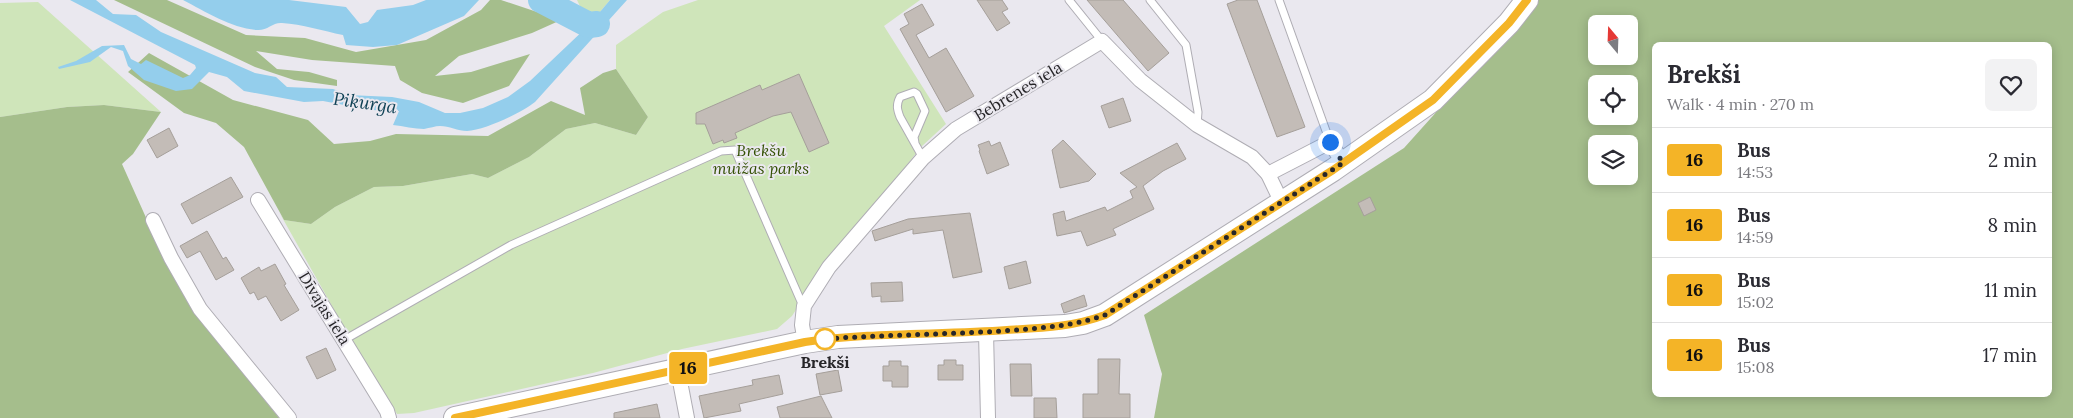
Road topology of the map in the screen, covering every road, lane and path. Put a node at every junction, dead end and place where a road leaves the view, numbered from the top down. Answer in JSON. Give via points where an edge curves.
{"nodes":[{"id":1,"x":1069,"y":0,"type":"edge"},
{"id":2,"x":1150,"y":0,"type":"edge"},
{"id":3,"x":1279,"y":0,"type":"edge"},
{"id":4,"x":1527,"y":0,"type":"edge"},
{"id":5,"x":1102,"y":40,"type":"junction"},
{"id":6,"x":1197,"y":125,"type":"junction"},
{"id":7,"x":1330,"y":142,"type":"junction"},
{"id":8,"x":915,"y":143,"type":"junction"},
{"id":9,"x":923,"y":158,"type":"junction"},
{"id":10,"x":1343,"y":163,"type":"junction"},
{"id":11,"x":1268,"y":174,"type":"junction"},
{"id":12,"x":258,"y":200,"type":"dead end"},
{"id":13,"x":1282,"y":203,"type":"junction"},
{"id":14,"x":154,"y":220,"type":"dead end"},
{"id":15,"x":804,"y":306,"type":"junction"},
{"id":16,"x":986,"y":332,"type":"junction"},
{"id":17,"x":344,"y":340,"type":"junction"},
{"id":18,"x":805,"y":342,"type":"junction"},
{"id":19,"x":678,"y":371,"type":"junction"},
{"id":20,"x":289,"y":418,"type":"edge"},
{"id":21,"x":389,"y":418,"type":"edge"},
{"id":22,"x":455,"y":418,"type":"edge"},
{"id":23,"x":687,"y":418,"type":"edge"},
{"id":24,"x":988,"y":418,"type":"edge"}],
"edges":[{"from":1,"to":5,"type":"lane"},
{"from":2,"to":6,"type":"lane","via":[[1186,45],[1198,112]]},
{"from":3,"to":7,"type":"lane"},
{"from":4,"to":10,"type":"main road","via":[[1509,23],[1433,100]]},
{"from":5,"to":6,"type":"street","via":[[1140,80]]},
{"from":5,"to":9,"type":"street","name":"Bebrenes iela","via":[[956,129]]},
{"from":6,"to":11,"type":"street","via":[[1252,157]]},
{"from":7,"to":10,"type":"street"},
{"from":7,"to":11,"type":"street"},
{"from":8,"to":8,"type":"lane","via":[[896,103],[908,92],[917,94],[925,111]]},
{"from":8,"to":9,"type":"lane"},
{"from":9,"to":15,"type":"street","name":"Bebrenes iela","via":[[828,267]]},
{"from":10,"to":13,"type":"main road"},
{"from":11,"to":13,"type":"street"},
{"from":12,"to":17,"type":"street","name":"Dīvajas iela"},
{"from":13,"to":16,"type":"main road","via":[[1105,315],[1065,326]]},
{"from":14,"to":20,"type":"street","via":[[200,309]]},
{"from":15,"to":17,"type":"lane","via":[[735,150],[721,151],[511,245]]},
{"from":15,"to":18,"type":"street","name":"Bebrenes iela","via":[[802,325]]},
{"from":16,"to":18,"type":"main road"},
{"from":16,"to":24,"type":"street"},
{"from":17,"to":21,"type":"street","name":"Dīvajas iela"},
{"from":18,"to":19,"type":"main road"},
{"from":19,"to":22,"type":"main road"},
{"from":19,"to":23,"type":"street"}]}
